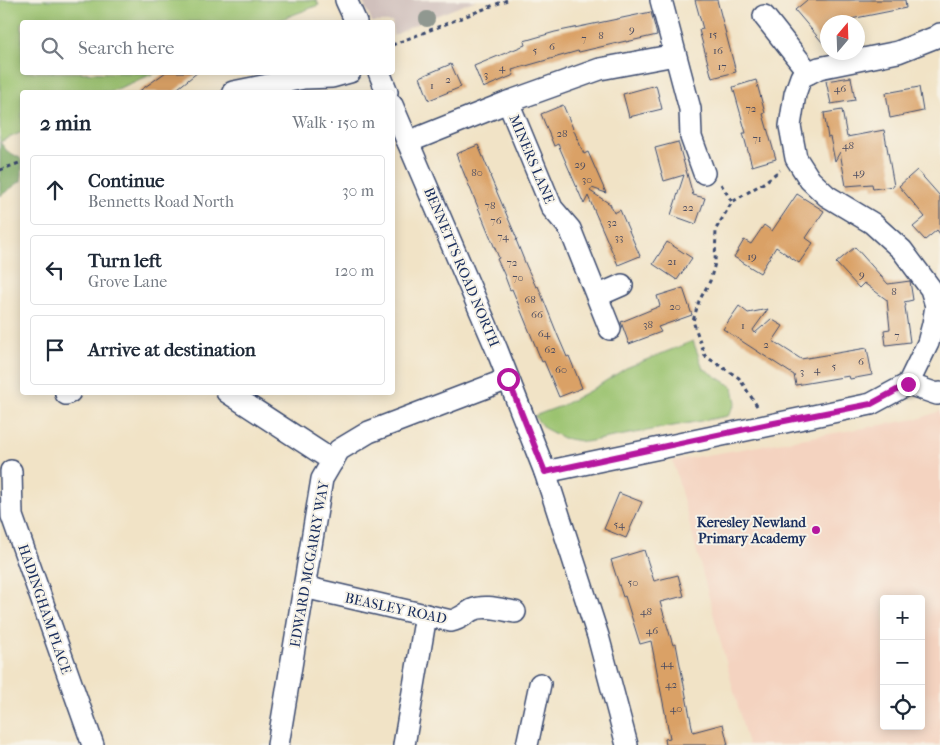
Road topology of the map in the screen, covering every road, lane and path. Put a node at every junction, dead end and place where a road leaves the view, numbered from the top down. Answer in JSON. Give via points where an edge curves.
{"nodes":[{"id":1,"x":346,"y":0,"type":"edge"},
{"id":2,"x":507,"y":0,"type":"edge"},
{"id":3,"x":661,"y":0,"type":"edge"},
{"id":4,"x":764,"y":16,"type":"dead end"},
{"id":5,"x":355,"y":20,"type":"edge"},
{"id":6,"x":940,"y":34,"type":"edge"},
{"id":7,"x":395,"y":44,"type":"edge"},
{"id":8,"x":675,"y":55,"type":"junction"},
{"id":9,"x":809,"y":73,"type":"junction"},
{"id":10,"x":380,"y":75,"type":"edge"},
{"id":11,"x":339,"y":81,"type":"edge"},
{"id":12,"x":304,"y":85,"type":"edge"},
{"id":13,"x":253,"y":90,"type":"edge"},
{"id":14,"x":386,"y":90,"type":"edge"},
{"id":15,"x":508,"y":102,"type":"junction"},
{"id":16,"x":395,"y":112,"type":"edge"},
{"id":17,"x":408,"y":142,"type":"junction"},
{"id":18,"x":796,"y":158,"type":"junction"},
{"id":19,"x":20,"y":163,"type":"edge"},
{"id":20,"x":0,"y":170,"type":"edge"},
{"id":21,"x":704,"y":173,"type":"dead end"},
{"id":22,"x":622,"y":285,"type":"dead end"},
{"id":23,"x":597,"y":296,"type":"junction"},
{"id":24,"x":938,"y":306,"type":"edge"},
{"id":25,"x":610,"y":329,"type":"dead end"},
{"id":26,"x":508,"y":379,"type":"junction"},
{"id":27,"x":908,"y":384,"type":"junction"},
{"id":28,"x":940,"y":393,"type":"edge"},
{"id":29,"x":232,"y":395,"type":"edge"},
{"id":30,"x":769,"y":424,"type":"junction"},
{"id":31,"x":333,"y":461,"type":"junction"},
{"id":32,"x":11,"y":471,"type":"dead end"},
{"id":33,"x":545,"y":472,"type":"junction"},
{"id":34,"x":304,"y":587,"type":"junction"},
{"id":35,"x":515,"y":612,"type":"dead end"},
{"id":36,"x":426,"y":615,"type":"junction"},
{"id":37,"x":540,"y":684,"type":"dead end"},
{"id":38,"x":93,"y":745,"type":"edge"},
{"id":39,"x":278,"y":745,"type":"edge"},
{"id":40,"x":404,"y":745,"type":"edge"},
{"id":41,"x":527,"y":745,"type":"edge"},
{"id":42,"x":627,"y":745,"type":"edge"}],
"edges":[{"from":1,"to":5,"type":"street"},
{"from":2,"to":7,"type":"path"},
{"from":3,"to":8,"type":"street"},
{"from":4,"to":9,"type":"street"},
{"from":6,"to":9,"type":"street","via":[[898,52],[819,68]]},
{"from":8,"to":15,"type":"street","name":"MINERS LANE","via":[[600,69]]},
{"from":8,"to":21,"type":"street","via":[[690,109],[691,138]]},
{"from":9,"to":18,"type":"street","via":[[802,77],[794,94],[790,126]]},
{"from":10,"to":14,"type":"street"},
{"from":11,"to":12,"type":"street"},
{"from":12,"to":13,"type":"street"},
{"from":15,"to":17,"type":"street","name":"MINERS LANE"},
{"from":15,"to":23,"type":"street","name":"MINERS LANE","via":[[552,208],[570,229]]},
{"from":16,"to":17,"type":"street","name":"BENNETTS ROAD NORTH"},
{"from":17,"to":26,"type":"street","name":"BENNETTS ROAD NORTH"},
{"from":18,"to":24,"type":"street","via":[[810,180],[827,196],[872,223],[902,250],[931,289]]},
{"from":18,"to":30,"type":"path","via":[[732,202],[716,228],[715,263],[693,321],[705,356],[739,378]]},
{"from":19,"to":20,"type":"path"},
{"from":22,"to":23,"type":"street"},
{"from":23,"to":25,"type":"street","name":"MINERS LANE"},
{"from":24,"to":27,"type":"street","via":[[928,343]]},
{"from":26,"to":31,"type":"street","name":"EDWARD MCGARRY WAY","via":[[369,432],[339,450]]},
{"from":26,"to":33,"type":"street","name":"BENNETTS ROAD NORTH"},
{"from":27,"to":28,"type":"street"},
{"from":27,"to":30,"type":"street","via":[[871,404]]},
{"from":29,"to":31,"type":"street"},
{"from":30,"to":33,"type":"street"},
{"from":31,"to":34,"type":"street","name":"EDWARD MCGARRY WAY","via":[[322,479]]},
{"from":32,"to":38,"type":"street","name":"HADINGHAM PLACE","via":[[12,516]]},
{"from":33,"to":42,"type":"street","name":"BENNETTS ROAD NORTH","via":[[598,636]]},
{"from":34,"to":36,"type":"street","name":"BEASLEY ROAD"},
{"from":34,"to":39,"type":"street","name":"EDWARD MCGARRY WAY"},
{"from":35,"to":36,"type":"street","name":"BEASLEY ROAD","via":[[480,608],[451,621]]},
{"from":36,"to":40,"type":"street"},
{"from":37,"to":41,"type":"street"}]}
